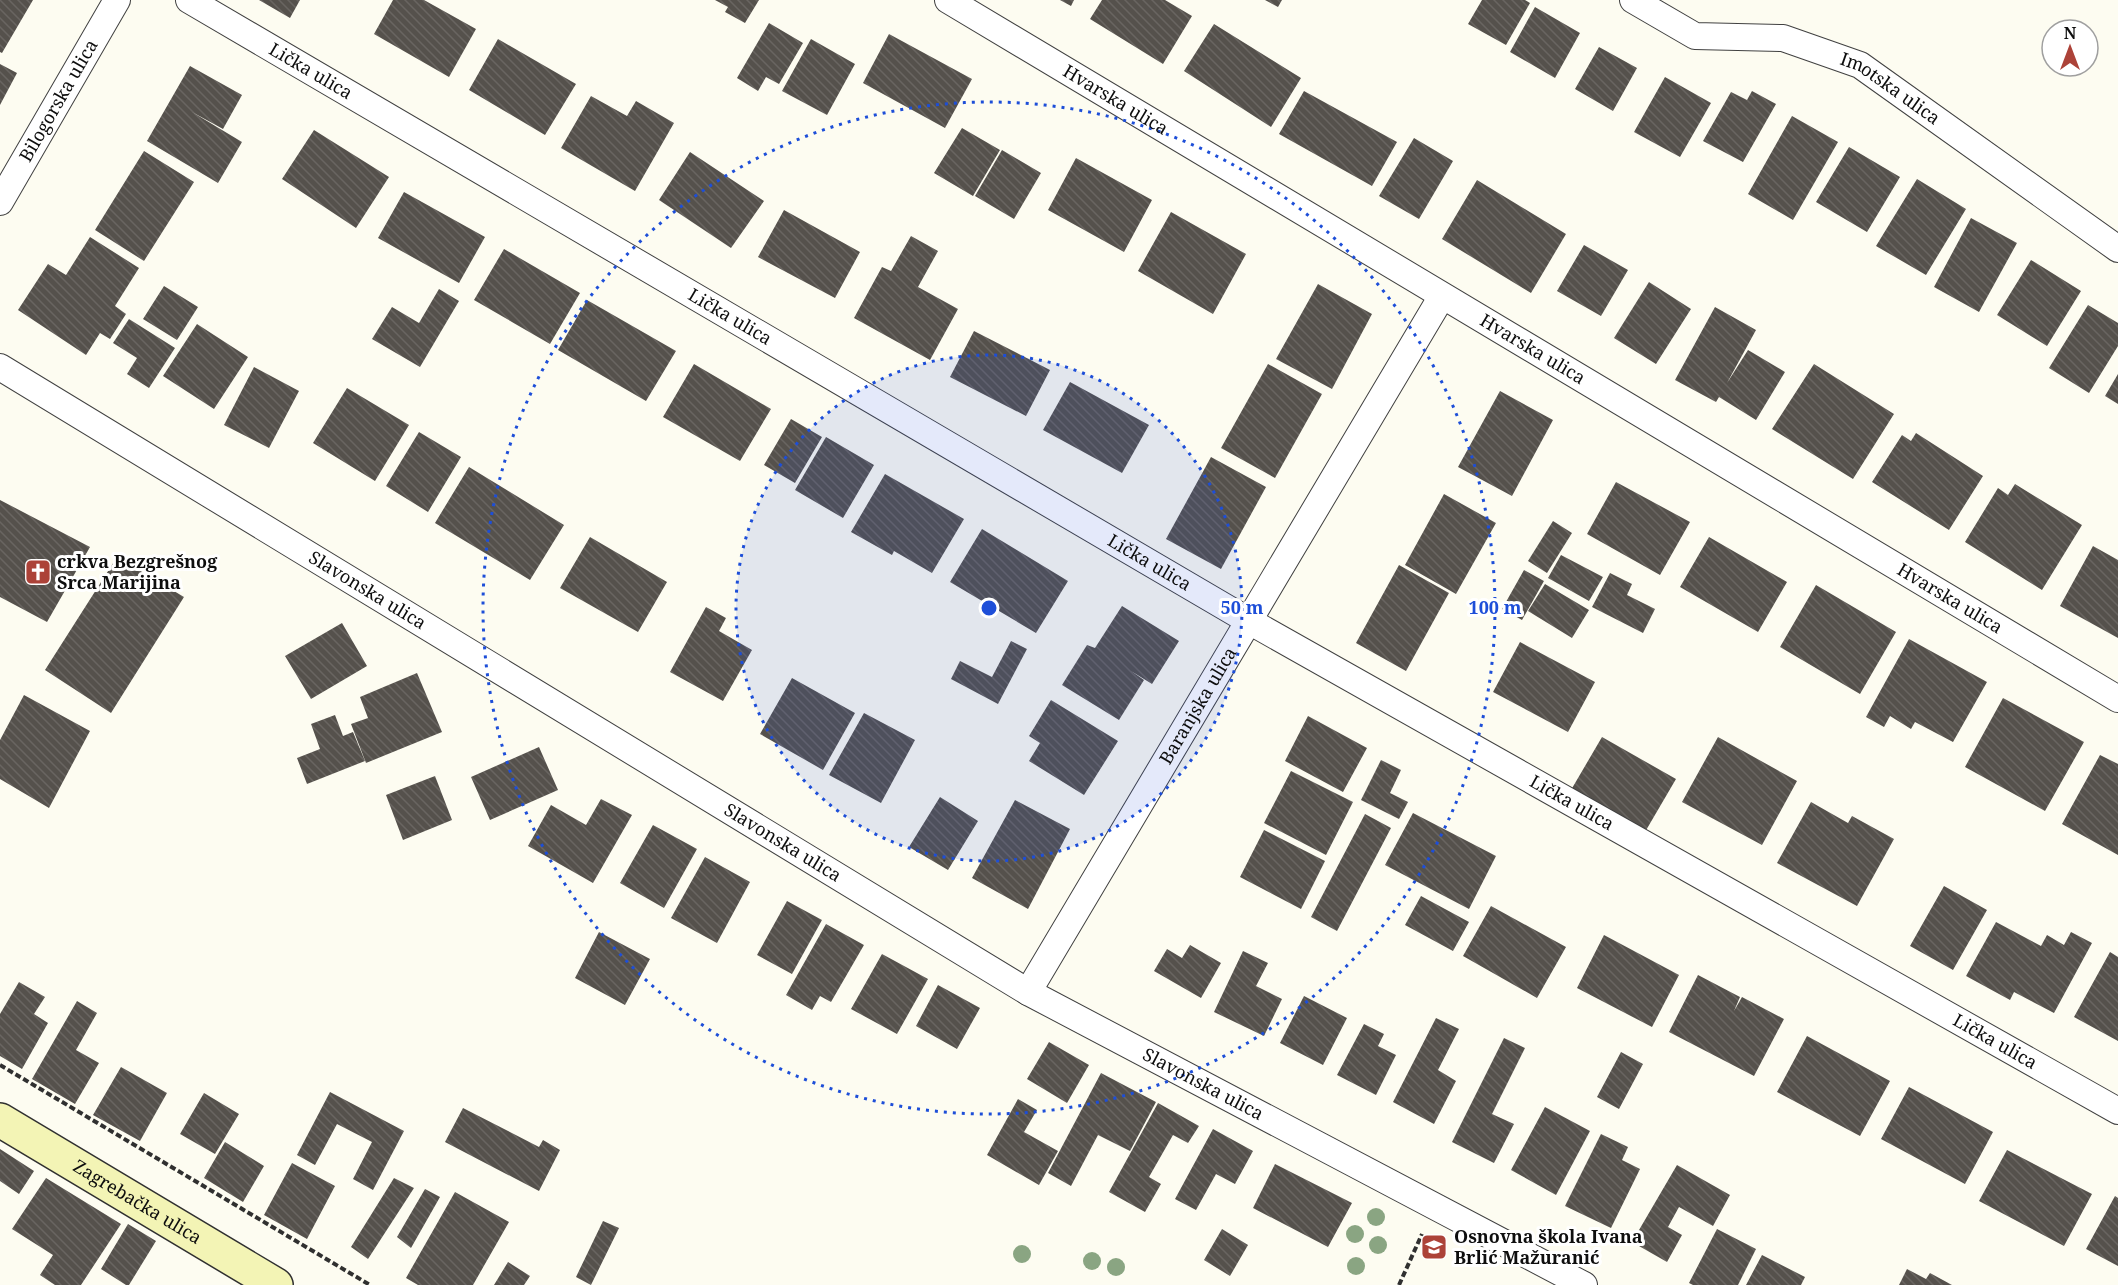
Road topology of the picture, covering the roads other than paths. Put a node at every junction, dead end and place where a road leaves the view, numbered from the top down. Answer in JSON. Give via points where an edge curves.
{"nodes":[{"id":1,"x":117,"y":0,"type":"edge"},
{"id":2,"x":189,"y":0,"type":"edge"},
{"id":3,"x":948,"y":0,"type":"edge"},
{"id":4,"x":1633,"y":0,"type":"edge"},
{"id":5,"x":0,"y":202,"type":"edge"},
{"id":6,"x":2118,"y":249,"type":"edge"},
{"id":7,"x":1442,"y":296,"type":"junction"},
{"id":8,"x":0,"y":367,"type":"edge"},
{"id":9,"x":1249,"y":621,"type":"junction"},
{"id":10,"x":2118,"y":699,"type":"edge"},
{"id":11,"x":1028,"y":992,"type":"junction"},
{"id":12,"x":2118,"y":1111,"type":"edge"},
{"id":13,"x":0,"y":1120,"type":"edge"},
{"id":14,"x":276,"y":1285,"type":"edge"},
{"id":15,"x":1584,"y":1285,"type":"edge"}],
"edges":[{"from":1,"to":5,"type":"street","name":"Bilogorska ulica"},
{"from":2,"to":9,"type":"street","name":"Lička ulica"},
{"from":3,"to":7,"type":"street","name":"Hvarska ulica"},
{"from":4,"to":6,"type":"street","name":"Imotska ulica","via":[[1695,36],[1783,38],[1860,65]]},
{"from":7,"to":9,"type":"street","name":"Baranjska ulica"},
{"from":7,"to":10,"type":"street","name":"Hvarska ulica"},
{"from":8,"to":11,"type":"street","name":"Slavonska ulica"},
{"from":9,"to":11,"type":"street","name":"Baranjska ulica"},
{"from":9,"to":12,"type":"street","name":"Lička ulica"},
{"from":11,"to":15,"type":"street","name":"Slavonska ulica"},
{"from":13,"to":14,"type":"main road","name":"Zagrebačka ulica"}]}
